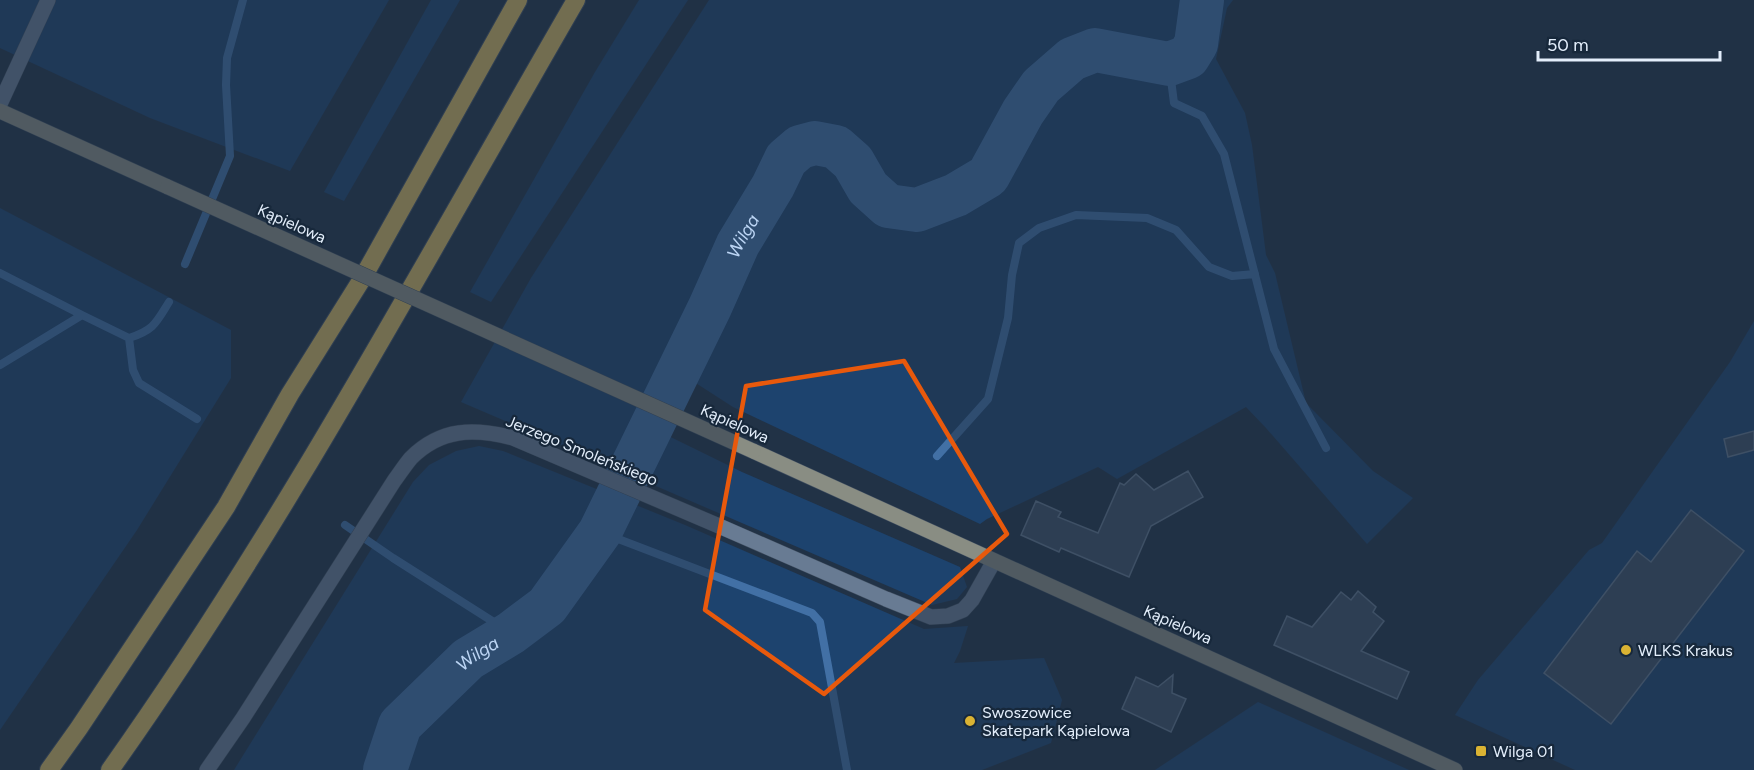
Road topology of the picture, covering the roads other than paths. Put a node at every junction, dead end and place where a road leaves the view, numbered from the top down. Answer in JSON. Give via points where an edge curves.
{"nodes":[{"id":1,"x":48,"y":0,"type":"edge"},
{"id":2,"x":518,"y":0,"type":"edge"},
{"id":3,"x":576,"y":0,"type":"edge"},
{"id":4,"x":0,"y":104,"type":"edge"},
{"id":5,"x":0,"y":111,"type":"edge"},
{"id":6,"x":994,"y":561,"type":"junction"},
{"id":7,"x":49,"y":770,"type":"edge"},
{"id":8,"x":110,"y":770,"type":"edge"},
{"id":9,"x":207,"y":770,"type":"edge"},
{"id":10,"x":1455,"y":770,"type":"edge"}],
"edges":[{"from":1,"to":4,"type":"street"},
{"from":2,"to":7,"type":"highway","via":[[362,279],[226,507]]},
{"from":3,"to":8,"type":"highway","via":[[252,556]]},
{"from":5,"to":6,"type":"street","name":"Kąpielowa","bridge":true},
{"from":6,"to":9,"type":"street","name":"Jerzego Smoleńskiego","via":[[963,610],[931,617],[513,438],[489,432],[448,435],[431,442],[411,458]]},
{"from":6,"to":10,"type":"street","name":"Kąpielowa"}]}
